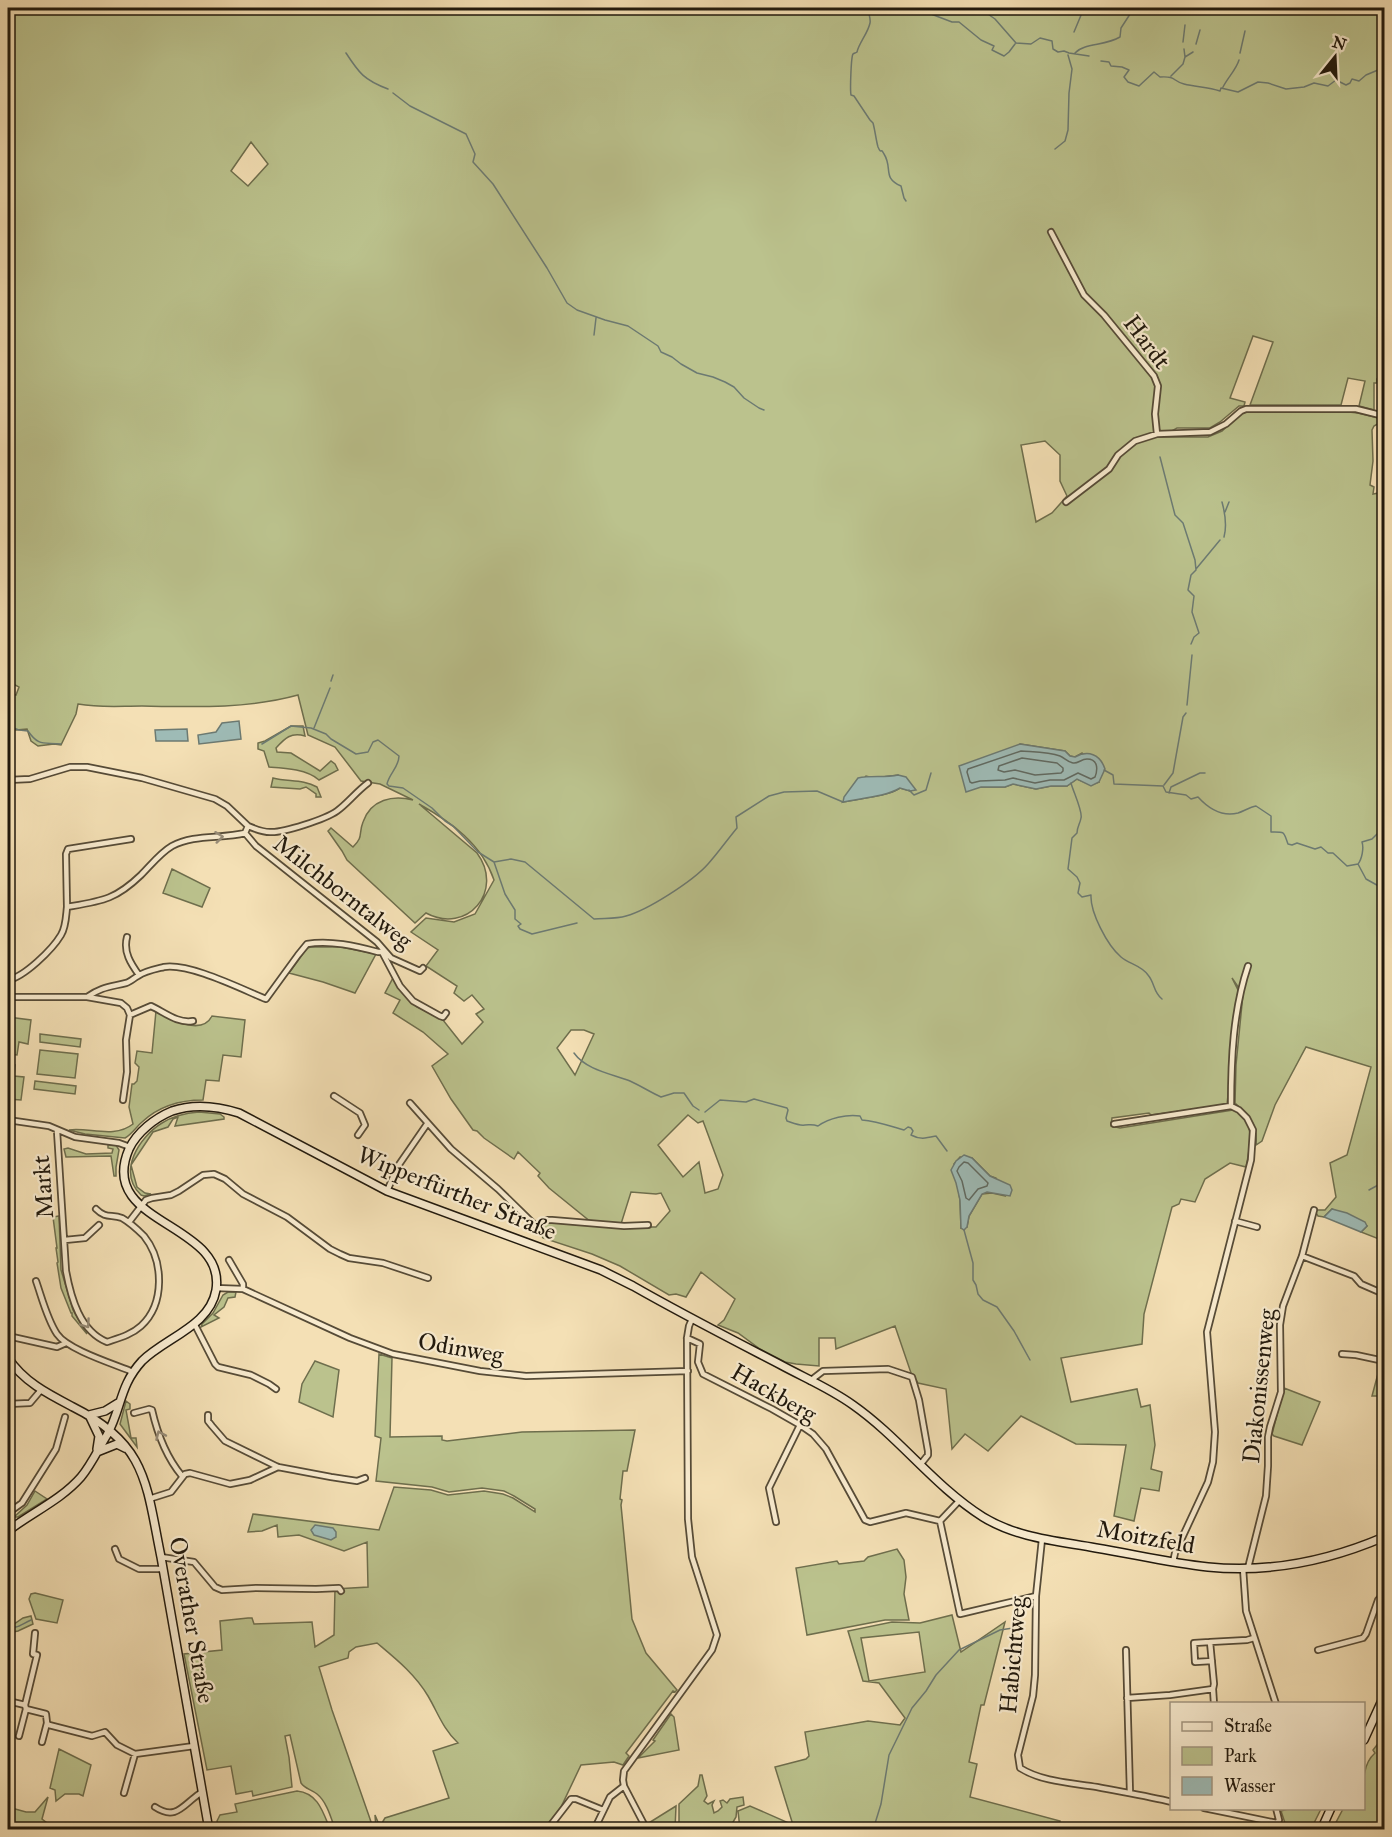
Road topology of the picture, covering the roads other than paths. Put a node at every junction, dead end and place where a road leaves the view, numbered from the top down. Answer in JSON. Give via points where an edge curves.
{"nodes":[{"id":1,"x":1051,"y":232,"type":"dead end"},
{"id":2,"x":1384,"y":416,"type":"edge"},
{"id":3,"x":1157,"y":434,"type":"junction"},
{"id":4,"x":1066,"y":502,"type":"dead end"},
{"id":5,"x":8,"y":780,"type":"edge"},
{"id":6,"x":368,"y":783,"type":"dead end"},
{"id":7,"x":248,"y":826,"type":"junction"},
{"id":8,"x":244,"y":833,"type":"junction"},
{"id":9,"x":131,"y":838,"type":"dead end"},
{"id":10,"x":67,"y":907,"type":"junction"},
{"id":11,"x":128,"y":937,"type":"dead end"},
{"id":12,"x":382,"y":952,"type":"junction"},
{"id":13,"x":1248,"y":966,"type":"dead end"},
{"id":14,"x":423,"y":968,"type":"dead end"},
{"id":15,"x":139,"y":975,"type":"junction"},
{"id":16,"x":8,"y":980,"type":"edge"},
{"id":17,"x":8,"y":997,"type":"edge"},
{"id":18,"x":87,"y":997,"type":"junction"},
{"id":19,"x":446,"y":1013,"type":"dead end"},
{"id":20,"x":129,"y":1015,"type":"junction"},
{"id":21,"x":193,"y":1021,"type":"dead end"},
{"id":22,"x":334,"y":1096,"type":"dead end"},
{"id":23,"x":123,"y":1100,"type":"dead end"},
{"id":24,"x":410,"y":1103,"type":"dead end"},
{"id":25,"x":1231,"y":1106,"type":"junction"},
{"id":26,"x":8,"y":1120,"type":"edge"},
{"id":27,"x":427,"y":1124,"type":"junction"},
{"id":28,"x":1114,"y":1124,"type":"dead end"},
{"id":29,"x":57,"y":1131,"type":"junction"},
{"id":30,"x":358,"y":1135,"type":"dead end"},
{"id":31,"x":130,"y":1147,"type":"junction"},
{"id":32,"x":387,"y":1191,"type":"junction"},
{"id":33,"x":141,"y":1206,"type":"junction"},
{"id":34,"x":96,"y":1209,"type":"dead end"},
{"id":35,"x":1314,"y":1210,"type":"dead end"},
{"id":36,"x":1235,"y":1221,"type":"junction"},
{"id":37,"x":129,"y":1222,"type":"junction"},
{"id":38,"x":99,"y":1225,"type":"dead end"},
{"id":39,"x":648,"y":1225,"type":"dead end"},
{"id":40,"x":1257,"y":1227,"type":"dead end"},
{"id":41,"x":65,"y":1240,"type":"junction"},
{"id":42,"x":1302,"y":1256,"type":"junction"},
{"id":43,"x":229,"y":1260,"type":"dead end"},
{"id":44,"x":428,"y":1278,"type":"dead end"},
{"id":45,"x":36,"y":1281,"type":"dead end"},
{"id":46,"x":216,"y":1288,"type":"junction"},
{"id":47,"x":243,"y":1289,"type":"junction"},
{"id":48,"x":1384,"y":1294,"type":"edge"},
{"id":49,"x":692,"y":1320,"type":"junction"},
{"id":50,"x":194,"y":1323,"type":"junction"},
{"id":51,"x":8,"y":1336,"type":"edge"},
{"id":52,"x":687,"y":1338,"type":"junction"},
{"id":53,"x":66,"y":1343,"type":"junction"},
{"id":54,"x":1342,"y":1354,"type":"dead end"},
{"id":55,"x":8,"y":1358,"type":"edge"},
{"id":56,"x":1384,"y":1361,"type":"edge"},
{"id":57,"x":688,"y":1371,"type":"junction"},
{"id":58,"x":133,"y":1372,"type":"junction"},
{"id":59,"x":810,"y":1381,"type":"junction"},
{"id":60,"x":276,"y":1389,"type":"dead end"},
{"id":61,"x":41,"y":1390,"type":"junction"},
{"id":62,"x":118,"y":1403,"type":"junction"},
{"id":63,"x":8,"y":1404,"type":"edge"},
{"id":64,"x":134,"y":1413,"type":"dead end"},
{"id":65,"x":208,"y":1414,"type":"dead end"},
{"id":66,"x":89,"y":1415,"type":"junction"},
{"id":67,"x":65,"y":1418,"type":"dead end"},
{"id":68,"x":800,"y":1425,"type":"junction"},
{"id":69,"x":110,"y":1430,"type":"junction"},
{"id":70,"x":129,"y":1450,"type":"junction"},
{"id":71,"x":97,"y":1452,"type":"junction"},
{"id":72,"x":920,"y":1465,"type":"junction"},
{"id":73,"x":278,"y":1467,"type":"junction"},
{"id":74,"x":183,"y":1476,"type":"junction"},
{"id":75,"x":365,"y":1478,"type":"dead end"},
{"id":76,"x":149,"y":1499,"type":"junction"},
{"id":77,"x":960,"y":1501,"type":"junction"},
{"id":78,"x":8,"y":1513,"type":"edge"},
{"id":79,"x":8,"y":1520,"type":"edge"},
{"id":80,"x":940,"y":1521,"type":"junction"},
{"id":81,"x":776,"y":1522,"type":"dead end"},
{"id":82,"x":10,"y":1529,"type":"edge"},
{"id":83,"x":1042,"y":1539,"type":"junction"},
{"id":84,"x":1384,"y":1540,"type":"edge"},
{"id":85,"x":115,"y":1549,"type":"dead end"},
{"id":86,"x":161,"y":1557,"type":"junction"},
{"id":87,"x":1173,"y":1562,"type":"junction"},
{"id":88,"x":1246,"y":1568,"type":"junction"},
{"id":89,"x":164,"y":1569,"type":"junction"},
{"id":90,"x":341,"y":1591,"type":"dead end"},
{"id":91,"x":1384,"y":1593,"type":"edge"},
{"id":92,"x":1036,"y":1596,"type":"junction"},
{"id":93,"x":35,"y":1633,"type":"dead end"},
{"id":94,"x":1254,"y":1638,"type":"junction"},
{"id":95,"x":1210,"y":1642,"type":"junction"},
{"id":96,"x":1125,"y":1650,"type":"dead end"},
{"id":97,"x":1318,"y":1650,"type":"dead end"},
{"id":98,"x":1212,"y":1661,"type":"junction"},
{"id":99,"x":10,"y":1673,"type":"dead end"},
{"id":100,"x":8,"y":1684,"type":"edge"},
{"id":101,"x":1214,"y":1687,"type":"junction"},
{"id":102,"x":1384,"y":1696,"type":"edge"},
{"id":103,"x":1127,"y":1698,"type":"junction"},
{"id":104,"x":8,"y":1701,"type":"edge"},
{"id":105,"x":1214,"y":1702,"type":"edge"},
{"id":106,"x":1275,"y":1702,"type":"edge"},
{"id":107,"x":26,"y":1707,"type":"junction"},
{"id":108,"x":47,"y":1724,"type":"junction"},
{"id":109,"x":19,"y":1737,"type":"dead end"},
{"id":110,"x":1365,"y":1738,"type":"edge"},
{"id":111,"x":42,"y":1742,"type":"dead end"},
{"id":112,"x":194,"y":1746,"type":"junction"},
{"id":113,"x":135,"y":1754,"type":"junction"},
{"id":114,"x":624,"y":1786,"type":"junction"},
{"id":115,"x":124,"y":1793,"type":"dead end"},
{"id":116,"x":202,"y":1793,"type":"junction"},
{"id":117,"x":1130,"y":1793,"type":"junction"},
{"id":118,"x":1170,"y":1802,"type":"edge"},
{"id":119,"x":155,"y":1806,"type":"dead end"},
{"id":120,"x":603,"y":1810,"type":"junction"},
{"id":121,"x":1210,"y":1810,"type":"edge"},
{"id":122,"x":1276,"y":1810,"type":"edge"},
{"id":123,"x":1331,"y":1810,"type":"edge"},
{"id":124,"x":209,"y":1830,"type":"edge"},
{"id":125,"x":547,"y":1830,"type":"edge"},
{"id":126,"x":594,"y":1830,"type":"edge"},
{"id":127,"x":647,"y":1830,"type":"edge"},
{"id":128,"x":1321,"y":1830,"type":"edge"}],
"edges":[{"from":1,"to":3,"type":"street","name":"Hardt","via":[[1084,295],[1154,376],[1158,386]]},
{"from":2,"to":3,"type":"street","via":[[1356,409],[1253,408],[1241,411],[1210,432]]},
{"from":3,"to":4,"type":"street","via":[[1135,441],[1109,469]]},
{"from":5,"to":7,"type":"street","name":"Milchborntalweg","via":[[87,767],[215,799]]},
{"from":6,"to":7,"type":"street","via":[[320,820],[278,832]]},
{"from":7,"to":8,"type":"street"},
{"from":10,"to":8,"type":"street","one_way":true,"via":[[114,897],[171,847]]},
{"from":8,"to":12,"type":"street","name":"Milchborntalweg","via":[[377,942]]},
{"from":9,"to":10,"type":"street","via":[[68,849]]},
{"from":10,"to":16,"type":"street","via":[[62,934],[16,979]]},
{"from":11,"to":15,"type":"street","via":[[128,958]]},
{"from":12,"to":14,"type":"street","name":"Milchborntalweg","via":[[415,970]]},
{"from":12,"to":15,"type":"street","via":[[356,946],[307,944],[266,999],[177,966]]},
{"from":12,"to":19,"type":"street","via":[[400,986],[414,1001],[440,1016]]},
{"from":13,"to":25,"type":"street","via":[[1240,990]]},
{"from":15,"to":18,"type":"street"},
{"from":17,"to":18,"type":"street"},
{"from":18,"to":20,"type":"street","via":[[121,1003]]},
{"from":20,"to":21,"type":"street","via":[[151,1006],[177,1020]]},
{"from":20,"to":23,"type":"street"},
{"from":22,"to":30,"type":"street","name":"Wipperfürther Straße","via":[[360,1113],[365,1125]]},
{"from":24,"to":27,"type":"street"},
{"from":25,"to":28,"type":"street"},
{"from":25,"to":36,"type":"street","via":[[1247,1118],[1253,1130],[1251,1160]]},
{"from":26,"to":29,"type":"street","via":[[50,1126]]},
{"from":27,"to":32,"type":"street","via":[[398,1166]]},
{"from":27,"to":39,"type":"street","via":[[536,1226],[547,1220]]},
{"from":29,"to":31,"type":"street"},
{"from":29,"to":41,"type":"street","name":"Markt"},
{"from":31,"to":32,"type":"main road","name":"Wipperfürther Straße","via":[[161,1115],[191,1106],[217,1107],[239,1113]]},
{"from":31,"to":33,"type":"main road","name":"Wipperfürther Straße","via":[[124,1178],[128,1191]]},
{"from":32,"to":49,"type":"main road","name":"Wipperfürther Straße","via":[[601,1270]]},
{"from":33,"to":37,"type":"street"},
{"from":33,"to":44,"type":"street","via":[[152,1198],[179,1191],[203,1175],[214,1174],[287,1217],[339,1254]]},
{"from":33,"to":46,"type":"main road","name":"Wipperfürther Straße","via":[[206,1255],[214,1269]]},
{"from":34,"to":37,"type":"street","via":[[102,1215]]},
{"from":35,"to":42,"type":"street","name":"Diakonissenweg"},
{"from":36,"to":40,"type":"street"},
{"from":36,"to":87,"type":"street","via":[[1207,1332],[1215,1432],[1213,1462]]},
{"from":41,"to":37,"type":"street","name":"Markt","one_way":true,"via":[[72,1298],[88,1329],[107,1342],[141,1326],[153,1311],[159,1283],[150,1246]]},
{"from":38,"to":41,"type":"street","via":[[85,1238]]},
{"from":42,"to":48,"type":"street","via":[[1354,1276],[1361,1284]]},
{"from":42,"to":88,"type":"street","name":"Diakonissenweg","via":[[1283,1306],[1281,1392],[1268,1437],[1266,1496]]},
{"from":43,"to":47,"type":"street"},
{"from":45,"to":53,"type":"street","via":[[58,1335]]},
{"from":46,"to":47,"type":"street","name":"Odinweg"},
{"from":46,"to":50,"type":"main road","via":[[210,1305]]},
{"from":47,"to":57,"type":"street","name":"Odinweg","via":[[373,1348],[480,1371],[526,1376]]},
{"from":49,"to":52,"type":"street"},
{"from":49,"to":59,"type":"main road","name":"Wipperfürther Straße"},
{"from":50,"to":58,"type":"main road","via":[[153,1352]]},
{"from":50,"to":60,"type":"street","via":[[218,1367],[259,1379]]},
{"from":51,"to":53,"type":"street","via":[[57,1347]]},
{"from":52,"to":57,"type":"street"},
{"from":52,"to":68,"type":"street","name":"Hackberg","via":[[700,1344],[698,1362],[703,1374]]},
{"from":53,"to":58,"type":"street"},
{"from":54,"to":56,"type":"street"},
{"from":55,"to":61,"type":"main road","name":"Overather Straße"},
{"from":57,"to":114,"type":"street","via":[[688,1519],[692,1557],[717,1635],[712,1650],[626,1767]]},
{"from":58,"to":62,"type":"main road"},
{"from":59,"to":72,"type":"main road","name":"Moitzfeld","via":[[852,1404]]},
{"from":59,"to":72,"type":"street","via":[[823,1371],[888,1369],[912,1377],[928,1451]]},
{"from":61,"to":63,"type":"street","via":[[30,1402]]},
{"from":61,"to":66,"type":"main road","name":"Overather Straße"},
{"from":62,"to":66,"type":"main road"},
{"from":62,"to":69,"type":"main road"},
{"from":74,"to":64,"type":"street","one_way":true,"via":[[171,1459],[152,1410]]},
{"from":65,"to":73,"type":"street","via":[[208,1421],[225,1441]]},
{"from":66,"to":69,"type":"main road","name":"Overather Straße"},
{"from":66,"to":71,"type":"main road","via":[[99,1436]]},
{"from":67,"to":78,"type":"street","via":[[56,1449],[22,1503]]},
{"from":68,"to":80,"type":"street","name":"Hackberg","via":[[826,1449],[865,1520],[906,1513]]},
{"from":68,"to":81,"type":"street","via":[[770,1488]]},
{"from":69,"to":70,"type":"main road","name":"Overather Straße"},
{"from":69,"to":71,"type":"main road"},
{"from":70,"to":71,"type":"main road","via":[[117,1444]]},
{"from":70,"to":76,"type":"main road","name":"Overather Straße","via":[[141,1470]]},
{"from":71,"to":82,"type":"main road","via":[[68,1489]]},
{"from":72,"to":77,"type":"main road","name":"Moitzfeld"},
{"from":73,"to":74,"type":"street","via":[[238,1483],[190,1473]]},
{"from":73,"to":75,"type":"street","via":[[331,1478]]},
{"from":74,"to":76,"type":"street","via":[[171,1492]]},
{"from":76,"to":86,"type":"main road","name":"Overather Straße"},
{"from":77,"to":80,"type":"street"},
{"from":77,"to":83,"type":"main road","name":"Moitzfeld","via":[[996,1524]]},
{"from":79,"to":82,"type":"street"},
{"from":80,"to":92,"type":"street","via":[[960,1614]]},
{"from":83,"to":87,"type":"main road","name":"Moitzfeld"},
{"from":83,"to":92,"type":"street","name":"Habichtweg"},
{"from":84,"to":88,"type":"main road","name":"Moitzfeld","via":[[1291,1565]]},
{"from":85,"to":89,"type":"street","via":[[119,1559],[139,1569]]},
{"from":86,"to":89,"type":"main road","name":"Overather Straße"},
{"from":86,"to":90,"type":"street","via":[[194,1562],[214,1587],[222,1590]]},
{"from":87,"to":88,"type":"main road","name":"Moitzfeld"},
{"from":88,"to":94,"type":"street","name":"Diakonissenweg","via":[[1246,1611]]},
{"from":89,"to":112,"type":"main road","name":"Overather Straße"},
{"from":91,"to":97,"type":"street","via":[[1363,1638]]},
{"from":92,"to":117,"type":"street","name":"Habichtweg","via":[[1034,1685],[1018,1755],[1020,1768],[1060,1781]]},
{"from":93,"to":107,"type":"street","via":[[33,1654],[37,1655]]},
{"from":94,"to":95,"type":"street"},
{"from":94,"to":106,"type":"street","name":"Diakonissenweg"},
{"from":95,"to":98,"type":"street"},
{"from":95,"to":98,"type":"street","via":[[1194,1643],[1195,1662]]},
{"from":96,"to":103,"type":"street"},
{"from":98,"to":101,"type":"street"},
{"from":99,"to":100,"type":"street"},
{"from":101,"to":103,"type":"street"},
{"from":101,"to":105,"type":"street"},
{"from":102,"to":110,"type":"main road"},
{"from":103,"to":117,"type":"street"},
{"from":104,"to":107,"type":"street"},
{"from":107,"to":108,"type":"street","via":[[46,1714]]},
{"from":107,"to":109,"type":"street"},
{"from":108,"to":111,"type":"street"},
{"from":108,"to":113,"type":"street","via":[[92,1736],[105,1732]]},
{"from":112,"to":113,"type":"street"},
{"from":112,"to":116,"type":"main road","name":"Overather Straße"},
{"from":113,"to":115,"type":"street"},
{"from":114,"to":120,"type":"street","via":[[613,1793]]},
{"from":114,"to":127,"type":"street"},
{"from":116,"to":119,"type":"street","via":[[177,1811],[165,1812]]},
{"from":116,"to":124,"type":"main road","name":"Overather Straße"},
{"from":117,"to":118,"type":"street"},
{"from":120,"to":125,"type":"street","via":[[571,1799]]},
{"from":120,"to":126,"type":"street"},
{"from":121,"to":122,"type":"street","via":[[1278,1823]]},
{"from":123,"to":128,"type":"main road"}]}
